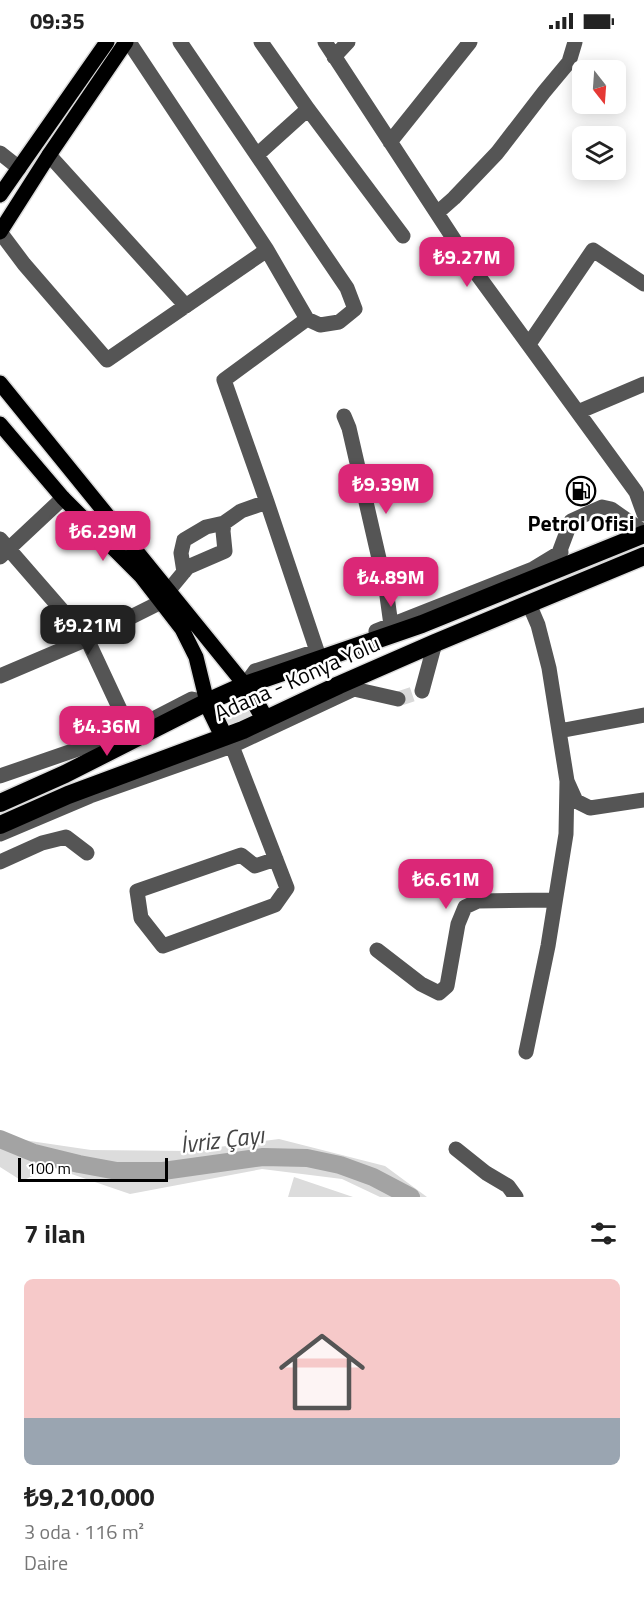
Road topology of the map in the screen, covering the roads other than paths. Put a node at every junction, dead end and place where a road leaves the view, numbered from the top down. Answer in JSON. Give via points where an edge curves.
{"nodes":[{"id":1,"x":107,"y":42,"type":"edge"},
{"id":2,"x":128,"y":42,"type":"edge"},
{"id":3,"x":180,"y":42,"type":"edge"},
{"id":4,"x":261,"y":42,"type":"edge"},
{"id":5,"x":325,"y":42,"type":"edge"},
{"id":6,"x":348,"y":42,"type":"edge"},
{"id":7,"x":470,"y":42,"type":"edge"},
{"id":8,"x":575,"y":42,"type":"edge"},
{"id":9,"x":585,"y":42,"type":"edge"},
{"id":10,"x":334,"y":57,"type":"junction"},
{"id":11,"x":569,"y":62,"type":"junction"},
{"id":12,"x":308,"y":109,"type":"junction"},
{"id":13,"x":390,"y":142,"type":"junction"},
{"id":14,"x":0,"y":153,"type":"edge"},
{"id":15,"x":49,"y":155,"type":"junction"},
{"id":16,"x":256,"y":155,"type":"junction"},
{"id":17,"x":18,"y":168,"type":"junction"},
{"id":18,"x":0,"y":195,"type":"edge"},
{"id":19,"x":436,"y":213,"type":"junction"},
{"id":20,"x":0,"y":232,"type":"edge"},
{"id":21,"x":403,"y":236,"type":"dead end"},
{"id":22,"x":267,"y":250,"type":"junction"},
{"id":23,"x":644,"y":284,"type":"edge"},
{"id":24,"x":186,"y":306,"type":"junction"},
{"id":25,"x":307,"y":319,"type":"junction"},
{"id":26,"x":529,"y":344,"type":"junction"},
{"id":27,"x":0,"y":383,"type":"edge"},
{"id":28,"x":644,"y":384,"type":"edge"},
{"id":29,"x":578,"y":412,"type":"junction"},
{"id":30,"x":344,"y":416,"type":"dead end"},
{"id":31,"x":0,"y":424,"type":"edge"},
{"id":32,"x":63,"y":498,"type":"junction"},
{"id":33,"x":267,"y":502,"type":"junction"},
{"id":34,"x":644,"y":514,"type":"edge"},
{"id":35,"x":224,"y":523,"type":"junction"},
{"id":36,"x":644,"y":533,"type":"edge"},
{"id":37,"x":3,"y":548,"type":"edge"},
{"id":38,"x":561,"y":552,"type":"junction"},
{"id":39,"x":644,"y":556,"type":"edge"},
{"id":40,"x":184,"y":572,"type":"junction"},
{"id":41,"x":551,"y":573,"type":"junction"},
{"id":42,"x":165,"y":596,"type":"junction"},
{"id":43,"x":529,"y":604,"type":"junction"},
{"id":44,"x":391,"y":626,"type":"junction"},
{"id":45,"x":87,"y":639,"type":"junction"},
{"id":46,"x":435,"y":643,"type":"junction"},
{"id":47,"x":317,"y":651,"type":"junction"},
{"id":48,"x":0,"y":676,"type":"edge"},
{"id":49,"x":245,"y":685,"type":"junction"},
{"id":50,"x":346,"y":687,"type":"junction"},
{"id":51,"x":422,"y":691,"type":"dead end"},
{"id":52,"x":398,"y":699,"type":"tunnel mouth"},
{"id":53,"x":207,"y":702,"type":"junction"},
{"id":54,"x":644,"y":715,"type":"edge"},
{"id":55,"x":265,"y":719,"type":"junction"},
{"id":56,"x":130,"y":731,"type":"junction"},
{"id":57,"x":559,"y":731,"type":"junction"},
{"id":58,"x":228,"y":742,"type":"junction"},
{"id":59,"x":0,"y":776,"type":"edge"},
{"id":60,"x":567,"y":781,"type":"junction"},
{"id":61,"x":644,"y":800,"type":"edge"},
{"id":62,"x":0,"y":803,"type":"edge"},
{"id":63,"x":0,"y":825,"type":"edge"},
{"id":64,"x":0,"y":834,"type":"edge"},
{"id":65,"x":87,"y":853,"type":"dead end"},
{"id":66,"x":276,"y":860,"type":"junction"},
{"id":67,"x":0,"y":862,"type":"edge"},
{"id":68,"x":555,"y":900,"type":"junction"},
{"id":69,"x":377,"y":950,"type":"dead end"},
{"id":70,"x":526,"y":1052,"type":"dead end"},
{"id":71,"x":456,"y":1149,"type":"dead end"},
{"id":72,"x":516,"y":1197,"type":"edge"}],
"edges":[{"from":1,"to":17,"type":"main road"},
{"from":2,"to":15,"type":"main road"},
{"from":2,"to":22,"type":"street"},
{"from":3,"to":16,"type":"street"},
{"from":4,"to":12,"type":"street"},
{"from":5,"to":10,"type":"street"},
{"from":6,"to":10,"type":"street"},
{"from":7,"to":13,"type":"street"},
{"from":8,"to":11,"type":"street"},
{"from":9,"to":11,"type":"street"},
{"from":10,"to":13,"type":"street"},
{"from":11,"to":19,"type":"street","via":[[497,153]]},
{"from":12,"to":16,"type":"street"},
{"from":12,"to":21,"type":"street"},
{"from":13,"to":19,"type":"street"},
{"from":14,"to":17,"type":"street"},
{"from":15,"to":20,"type":"main road"},
{"from":15,"to":24,"type":"street"},
{"from":16,"to":25,"type":"street","via":[[347,288],[355,309],[339,322],[320,326]]},
{"from":17,"to":18,"type":"main road"},
{"from":19,"to":26,"type":"street"},
{"from":20,"to":24,"type":"street","via":[[107,360]]},
{"from":22,"to":24,"type":"street"},
{"from":22,"to":25,"type":"street"},
{"from":23,"to":26,"type":"street","via":[[593,250]]},
{"from":25,"to":33,"type":"street","via":[[224,380]]},
{"from":26,"to":29,"type":"street"},
{"from":27,"to":42,"type":"main road"},
{"from":28,"to":29,"type":"street"},
{"from":29,"to":34,"type":"street","via":[[636,492]]},
{"from":30,"to":44,"type":"street","via":[[379,556]]},
{"from":31,"to":32,"type":"main road"},
{"from":32,"to":37,"type":"street"},
{"from":32,"to":42,"type":"main road"},
{"from":33,"to":35,"type":"street","via":[[241,511]]},
{"from":33,"to":47,"type":"street"},
{"from":35,"to":40,"type":"street","via":[[225,551]]},
{"from":35,"to":40,"type":"street","via":[[184,540]]},
{"from":36,"to":38,"type":"street","via":[[611,509],[602,507],[571,522]]},
{"from":36,"to":41,"type":"highway"},
{"from":37,"to":45,"type":"street"},
{"from":38,"to":41,"type":"street"},
{"from":38,"to":44,"type":"street","via":[[533,569]]},
{"from":39,"to":43,"type":"highway","name":"Adana - Konya Yolu"},
{"from":40,"to":42,"type":"street"},
{"from":41,"to":49,"type":"highway","via":[[422,624]]},
{"from":42,"to":45,"type":"street"},
{"from":42,"to":49,"type":"main road"},
{"from":42,"to":53,"type":"main road","via":[[196,657]]},
{"from":43,"to":46,"type":"highway","name":"Adana - Konya Yolu"},
{"from":43,"to":57,"type":"street","via":[[549,668]]},
{"from":44,"to":47,"type":"street"},
{"from":45,"to":48,"type":"street"},
{"from":45,"to":56,"type":"street"},
{"from":46,"to":50,"type":"highway","name":"Adana - Konya Yolu"},
{"from":46,"to":51,"type":"street"},
{"from":47,"to":49,"type":"street","via":[[255,671]]},
{"from":49,"to":53,"type":"highway"},
{"from":49,"to":55,"type":"highway"},
{"from":50,"to":52,"type":"street"},
{"from":50,"to":55,"type":"highway","name":"Adana - Konya Yolu"},
{"from":50,"to":58,"type":"street"},
{"from":53,"to":56,"type":"street","via":[[192,699]]},
{"from":53,"to":58,"type":"highway"},
{"from":53,"to":62,"type":"highway"},
{"from":54,"to":57,"type":"street"},
{"from":55,"to":58,"type":"highway","name":"Adana - Konya Yolu"},
{"from":56,"to":59,"type":"street"},
{"from":57,"to":60,"type":"street"},
{"from":58,"to":63,"type":"highway","name":"Adana - Konya Yolu","via":[[68,795]]},
{"from":58,"to":64,"type":"street"},
{"from":58,"to":66,"type":"street"},
{"from":60,"to":61,"type":"street","via":[[576,801],[590,808]]},
{"from":60,"to":68,"type":"street","via":[[566,834]]},
{"from":65,"to":67,"type":"street","via":[[66,837]]},
{"from":66,"to":66,"type":"street","via":[[255,866],[241,855],[137,891],[141,918],[163,946],[275,905],[287,888]]},
{"from":68,"to":69,"type":"street","via":[[478,901],[465,907],[458,924],[447,986],[439,993]]},
{"from":68,"to":70,"type":"street"},
{"from":71,"to":72,"type":"street","via":[[508,1186]]}]}
